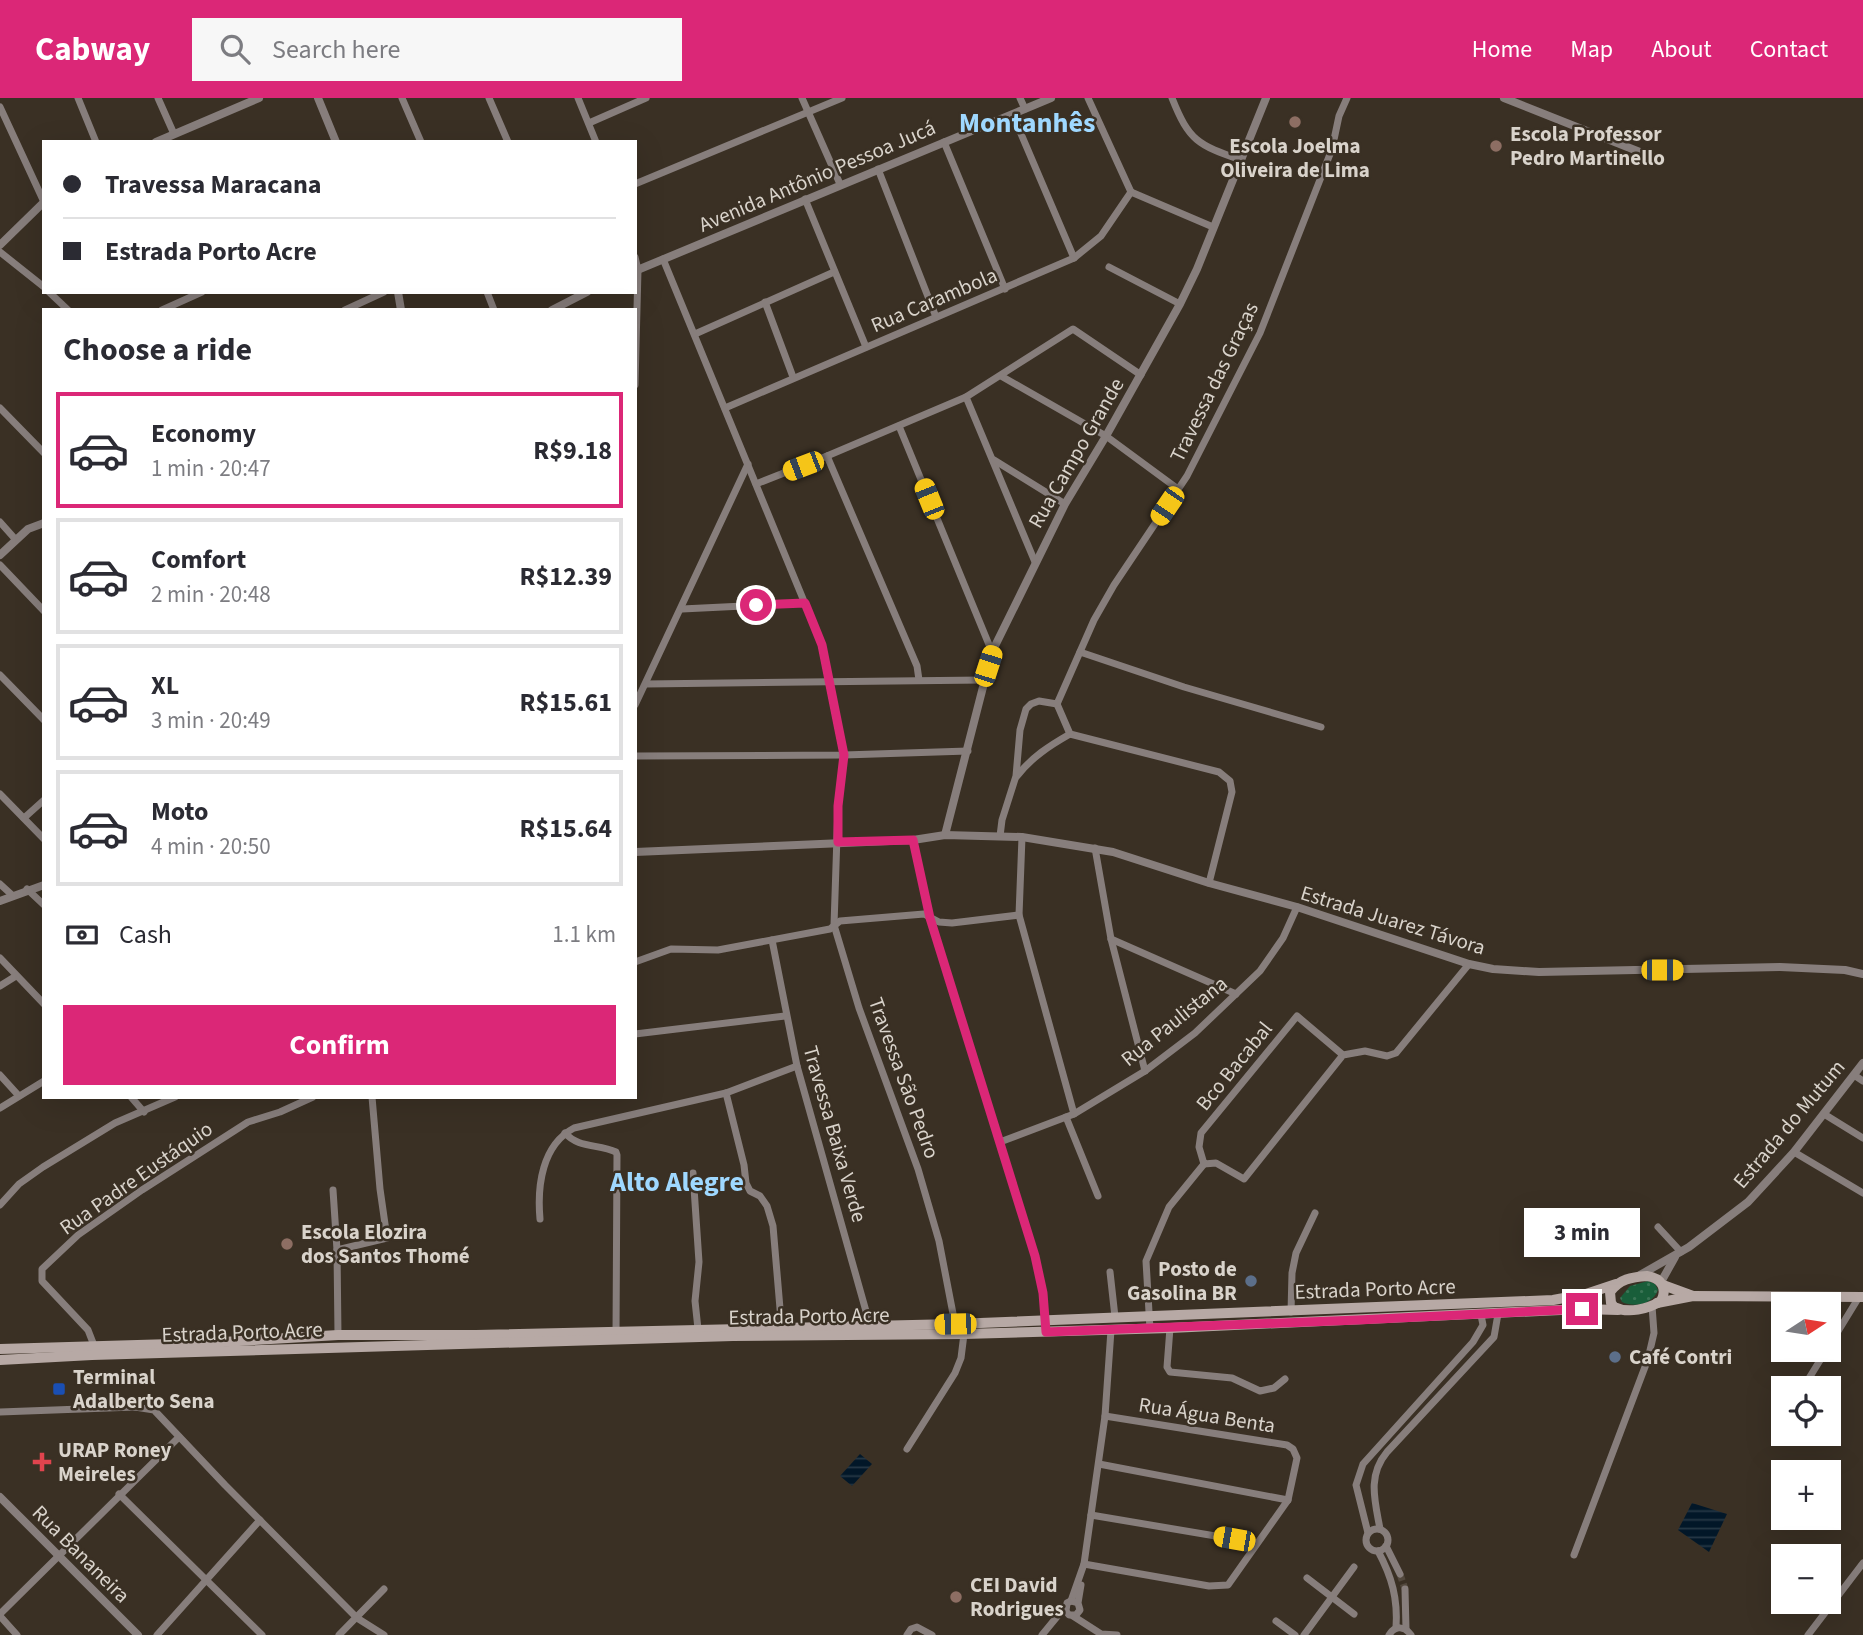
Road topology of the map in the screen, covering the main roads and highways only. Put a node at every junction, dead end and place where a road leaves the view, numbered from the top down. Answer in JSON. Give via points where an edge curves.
{"nodes":[{"id":1,"x":1662,"y":1283,"type":"junction"},
{"id":2,"x":1616,"y":1284,"type":"junction"},
{"id":3,"x":1693,"y":1296,"type":"junction"},
{"id":4,"x":1861,"y":1297,"type":"edge"},
{"id":5,"x":1654,"y":1305,"type":"junction"},
{"id":6,"x":1618,"y":1310,"type":"junction"},
{"id":7,"x":871,"y":1330,"type":"junction"},
{"id":8,"x":782,"y":1331,"type":"junction"},
{"id":9,"x":616,"y":1336,"type":"junction"},
{"id":10,"x":0,"y":1349,"type":"edge"},
{"id":11,"x":95,"y":1351,"type":"junction"},
{"id":12,"x":0,"y":1360,"type":"edge"}],
"edges":[{"from":1,"to":2,"type":"main road","via":[[1652,1276],[1638,1276]]},
{"from":1,"to":3,"type":"main road"},
{"from":1,"to":5,"type":"main road","via":[[1664,1294]]},
{"from":2,"to":6,"type":"main road","via":[[1609,1297]]},
{"from":2,"to":7,"type":"main road","name":"Estrada Porto Acre","via":[[1553,1300]]},
{"from":3,"to":4,"type":"main road"},
{"from":3,"to":5,"type":"main road"},
{"from":5,"to":6,"type":"main road"},
{"from":6,"to":7,"type":"main road","name":"Estrada Porto Acre","via":[[1046,1332]]},
{"from":7,"to":8,"type":"main road","name":"Estrada Porto Acre"},
{"from":8,"to":9,"type":"main road","name":"Estrada Porto Acre"},
{"from":8,"to":9,"type":"main road","name":"Estrada Porto Acre","via":[[698,1329]]},
{"from":9,"to":11,"type":"main road","name":"Estrada Porto Acre"},
{"from":9,"to":11,"type":"main road","name":"Estrada Porto Acre","via":[[338,1335]]},
{"from":10,"to":11,"type":"main road","name":"Estrada Porto Acre"},
{"from":11,"to":12,"type":"main road","name":"Estrada Porto Acre"}]}
